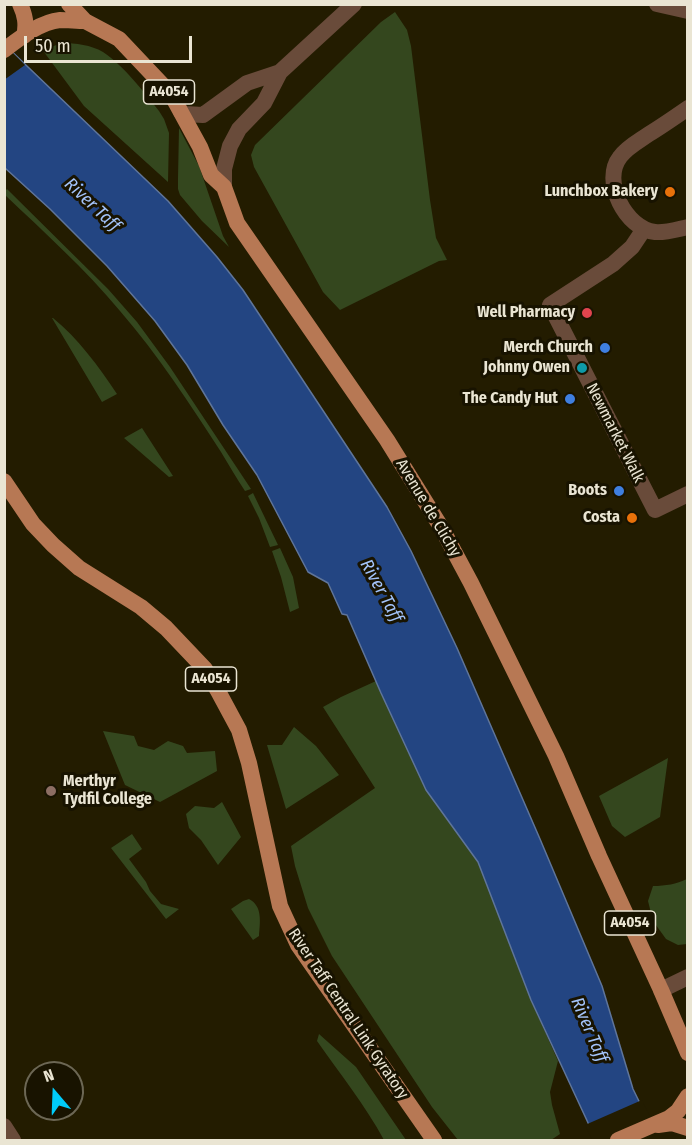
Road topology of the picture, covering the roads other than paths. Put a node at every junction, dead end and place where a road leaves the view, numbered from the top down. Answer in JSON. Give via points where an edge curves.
{"nodes":[{"id":1,"x":20,"y":4,"type":"edge"},
{"id":2,"x":69,"y":4,"type":"edge"},
{"id":3,"x":354,"y":4,"type":"edge"},
{"id":4,"x":657,"y":4,"type":"edge"},
{"id":5,"x":687,"y":11,"type":"edge"},
{"id":6,"x":85,"y":21,"type":"junction"},
{"id":7,"x":24,"y":36,"type":"junction"},
{"id":8,"x":6,"y":49,"type":"edge"},
{"id":9,"x":280,"y":72,"type":"junction"},
{"id":10,"x":687,"y":108,"type":"edge"},
{"id":11,"x":181,"y":112,"type":"junction"},
{"id":12,"x":224,"y":187,"type":"junction"},
{"id":13,"x":687,"y":227,"type":"edge"},
{"id":14,"x":644,"y":229,"type":"junction"},
{"id":15,"x":4,"y":481,"type":"edge"},
{"id":16,"x":687,"y":494,"type":"edge"},
{"id":17,"x":687,"y":977,"type":"edge"},
{"id":18,"x":661,"y":990,"type":"junction"},
{"id":19,"x":687,"y":1053,"type":"edge"},
{"id":20,"x":687,"y":1096,"type":"edge"},
{"id":21,"x":671,"y":1124,"type":"edge"},
{"id":22,"x":4,"y":1126,"type":"edge"},
{"id":23,"x":13,"y":1140,"type":"edge"},
{"id":24,"x":434,"y":1140,"type":"edge"},
{"id":25,"x":618,"y":1140,"type":"edge"}],
"edges":[{"from":1,"to":7,"type":"main road","via":[[26,21]]},
{"from":2,"to":6,"type":"main road","name":"Avenue de Clichy","number":"A4054"},
{"from":3,"to":9,"type":"street"},
{"from":4,"to":5,"type":"street"},
{"from":6,"to":7,"type":"main road","name":"Avenue de Clichy","number":"A4054","via":[[59,20]]},
{"from":6,"to":11,"type":"main road","name":"Avenue de Clichy","number":"A4054","via":[[119,39],[171,94]]},
{"from":7,"to":8,"type":"main road","number":"A4054"},
{"from":9,"to":11,"type":"street","via":[[248,83],[203,115]]},
{"from":9,"to":12,"type":"street","via":[[264,103],[239,129],[230,146]]},
{"from":10,"to":14,"type":"street","via":[[628,148],[618,158],[613,172],[616,195],[627,215]]},
{"from":11,"to":12,"type":"main road","name":"Avenue de Clichy","number":"A4054","via":[[211,175]]},
{"from":12,"to":18,"type":"main road","name":"Avenue de Clichy","number":"A4054","via":[[237,223],[387,440],[441,527],[556,756]]},
{"from":13,"to":14,"type":"street","via":[[656,232]]},
{"from":14,"to":16,"type":"street","name":"Newmarket Walk","via":[[614,264],[550,305],[654,510]]},
{"from":15,"to":24,"type":"main road","name":"River Taff Central Link Gyratory","number":"A4054","via":[[33,524],[53,545],[80,568],[141,607],[205,669],[239,730],[280,906],[298,945]]},
{"from":17,"to":18,"type":"street"},
{"from":18,"to":19,"type":"main road","name":"Avenue de Clichy","number":"A4054"},
{"from":20,"to":21,"type":"main road"},
{"from":21,"to":25,"type":"main road"},
{"from":22,"to":23,"type":"street"}]}
